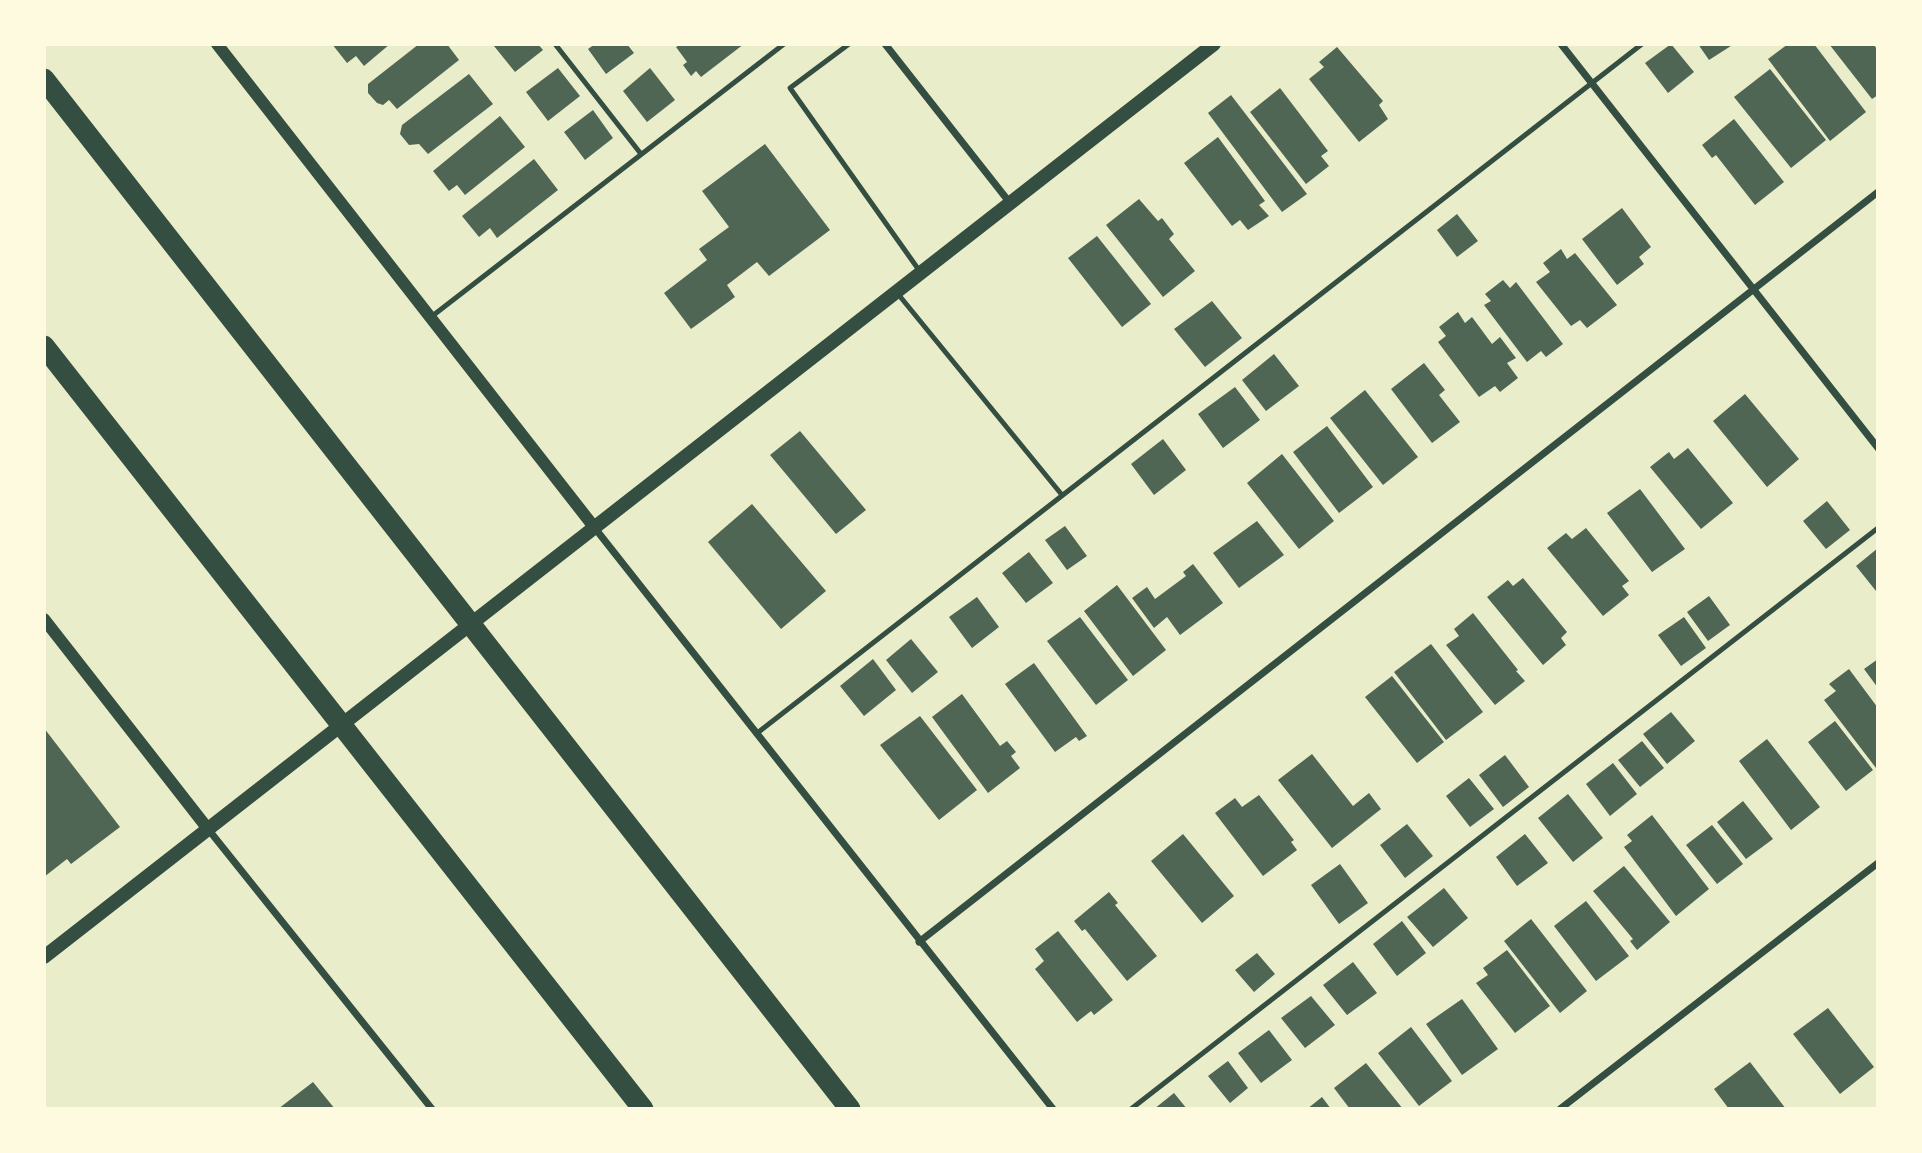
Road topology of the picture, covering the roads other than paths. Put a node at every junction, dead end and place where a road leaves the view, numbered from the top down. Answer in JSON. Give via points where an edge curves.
{"nodes":[{"id":1,"x":217,"y":44,"type":"edge"},
{"id":2,"x":555,"y":44,"type":"edge"},
{"id":3,"x":784,"y":44,"type":"edge"},
{"id":4,"x":849,"y":44,"type":"edge"},
{"id":5,"x":885,"y":44,"type":"edge"},
{"id":6,"x":1214,"y":44,"type":"edge"},
{"id":7,"x":1560,"y":44,"type":"edge"},
{"id":8,"x":1642,"y":44,"type":"edge"},
{"id":9,"x":44,"y":79,"type":"edge"},
{"id":10,"x":1592,"y":83,"type":"junction"},
{"id":11,"x":641,"y":154,"type":"junction"},
{"id":12,"x":1878,"y":192,"type":"edge"},
{"id":13,"x":1010,"y":203,"type":"junction"},
{"id":14,"x":921,"y":273,"type":"junction"},
{"id":15,"x":1753,"y":288,"type":"junction"},
{"id":16,"x":896,"y":292,"type":"junction"},
{"id":17,"x":430,"y":317,"type":"junction"},
{"id":18,"x":44,"y":346,"type":"edge"},
{"id":19,"x":1878,"y":447,"type":"edge"},
{"id":20,"x":1062,"y":495,"type":"junction"},
{"id":21,"x":594,"y":527,"type":"junction"},
{"id":22,"x":1878,"y":528,"type":"edge"},
{"id":23,"x":44,"y":619,"type":"edge"},
{"id":24,"x":756,"y":734,"type":"junction"},
{"id":25,"x":208,"y":829,"type":"junction"},
{"id":26,"x":1878,"y":863,"type":"edge"},
{"id":27,"x":919,"y":942,"type":"junction"},
{"id":28,"x":44,"y":957,"type":"edge"},
{"id":29,"x":432,"y":1109,"type":"edge"},
{"id":30,"x":643,"y":1109,"type":"edge"},
{"id":31,"x":850,"y":1109,"type":"edge"},
{"id":32,"x":1053,"y":1109,"type":"edge"},
{"id":33,"x":1131,"y":1109,"type":"edge"},
{"id":34,"x":1559,"y":1109,"type":"edge"}],
"edges":[{"from":1,"to":17,"type":"street"},
{"from":2,"to":11,"type":"lane"},
{"from":3,"to":11,"type":"lane"},
{"from":4,"to":14,"type":"lane","via":[[790,88]]},
{"from":5,"to":13,"type":"street"},
{"from":6,"to":13,"type":"main road"},
{"from":7,"to":10,"type":"street"},
{"from":8,"to":10,"type":"lane"},
{"from":9,"to":31,"type":"highway"},
{"from":10,"to":15,"type":"street"},
{"from":10,"to":20,"type":"lane"},
{"from":11,"to":17,"type":"lane"},
{"from":12,"to":15,"type":"street"},
{"from":13,"to":14,"type":"main road"},
{"from":14,"to":16,"type":"main road"},
{"from":15,"to":19,"type":"street"},
{"from":15,"to":27,"type":"street"},
{"from":16,"to":20,"type":"lane"},
{"from":16,"to":21,"type":"main road"},
{"from":17,"to":21,"type":"street"},
{"from":18,"to":30,"type":"highway"},
{"from":20,"to":24,"type":"lane"},
{"from":21,"to":24,"type":"street"},
{"from":21,"to":25,"type":"main road"},
{"from":22,"to":33,"type":"lane"},
{"from":23,"to":25,"type":"street"},
{"from":24,"to":27,"type":"street"},
{"from":25,"to":28,"type":"main road"},
{"from":25,"to":29,"type":"street"},
{"from":26,"to":34,"type":"street"},
{"from":27,"to":32,"type":"street"}]}
